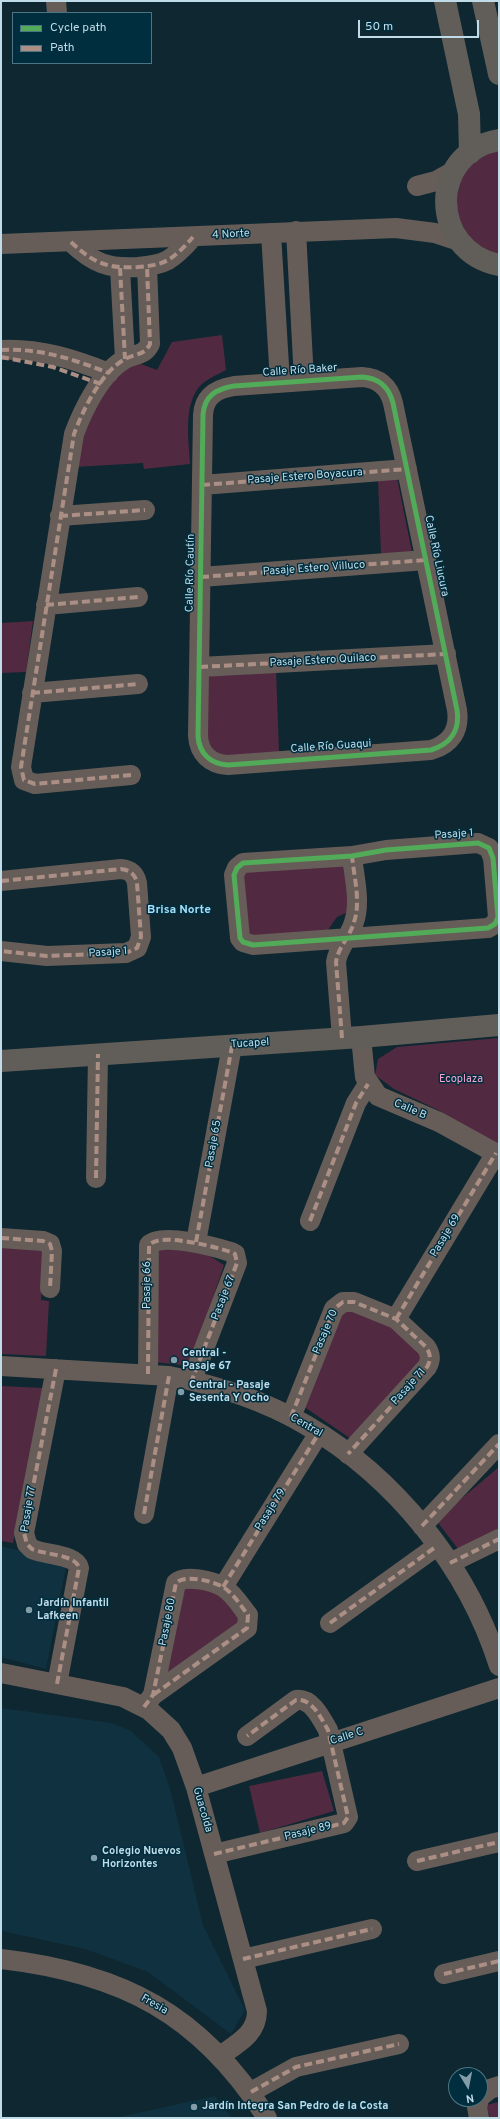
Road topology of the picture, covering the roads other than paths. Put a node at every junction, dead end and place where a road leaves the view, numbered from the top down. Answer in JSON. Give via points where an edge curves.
{"nodes":[{"id":1,"x":56,"y":1,"type":"edge"},
{"id":2,"x":445,"y":1,"type":"edge"},
{"id":3,"x":483,"y":1,"type":"edge"},
{"id":4,"x":57,"y":12,"type":"edge"},
{"id":5,"x":499,"y":74,"type":"edge"},
{"id":6,"x":499,"y":140,"type":"edge"},
{"id":7,"x":470,"y":153,"type":"junction"},
{"id":8,"x":454,"y":171,"type":"junction"},
{"id":9,"x":417,"y":186,"type":"dead end"},
{"id":10,"x":296,"y":231,"type":"junction"},
{"id":11,"x":271,"y":233,"type":"junction"},
{"id":12,"x":193,"y":237,"type":"junction"},
{"id":13,"x":71,"y":242,"type":"junction"},
{"id":14,"x":459,"y":242,"type":"junction"},
{"id":15,"x":1,"y":244,"type":"edge"},
{"id":16,"x":147,"y":266,"type":"junction"},
{"id":17,"x":120,"y":268,"type":"junction"},
{"id":18,"x":497,"y":268,"type":"edge"},
{"id":19,"x":1,"y":350,"type":"edge"},
{"id":20,"x":1,"y":357,"type":"edge"},
{"id":21,"x":125,"y":359,"type":"junction"},
{"id":22,"x":105,"y":378,"type":"junction"},
{"id":23,"x":304,"y":380,"type":"junction"},
{"id":24,"x":280,"y":382,"type":"junction"},
{"id":25,"x":382,"y":383,"type":"joint"},
{"id":26,"x":218,"y":389,"type":"joint"},
{"id":27,"x":407,"y":469,"type":"junction"},
{"id":28,"x":202,"y":485,"type":"junction"},
{"id":29,"x":145,"y":510,"type":"dead end"},
{"id":30,"x":60,"y":516,"type":"junction"},
{"id":31,"x":426,"y":560,"type":"junction"},
{"id":32,"x":201,"y":577,"type":"junction"},
{"id":33,"x":138,"y":598,"type":"dead end"},
{"id":34,"x":46,"y":605,"type":"junction"},
{"id":35,"x":446,"y":654,"type":"junction"},
{"id":36,"x":200,"y":666,"type":"junction"},
{"id":37,"x":138,"y":684,"type":"dead end"},
{"id":38,"x":32,"y":693,"type":"junction"},
{"id":39,"x":453,"y":736,"type":"joint"},
{"id":40,"x":208,"y":759,"type":"joint"},
{"id":41,"x":132,"y":775,"type":"dead end"},
{"id":42,"x":352,"y":856,"type":"junction"},
{"id":43,"x":1,"y":881,"type":"edge"},
{"id":44,"x":346,"y":939,"type":"junction"},
{"id":45,"x":1,"y":951,"type":"edge"},
{"id":46,"x":499,"y":1025,"type":"edge"},
{"id":47,"x":351,"y":1037,"type":"junction"},
{"id":48,"x":232,"y":1046,"type":"junction"},
{"id":49,"x":98,"y":1054,"type":"junction"},
{"id":50,"x":1,"y":1061,"type":"edge"},
{"id":51,"x":368,"y":1084,"type":"junction"},
{"id":52,"x":497,"y":1154,"type":"edge"},
{"id":53,"x":96,"y":1178,"type":"dead end"},
{"id":54,"x":310,"y":1221,"type":"dead end"},
{"id":55,"x":1,"y":1238,"type":"edge"},
{"id":56,"x":196,"y":1242,"type":"junction"},
{"id":57,"x":50,"y":1288,"type":"dead end"},
{"id":58,"x":396,"y":1319,"type":"junction"},
{"id":59,"x":1,"y":1366,"type":"edge"},
{"id":60,"x":56,"y":1370,"type":"junction"},
{"id":61,"x":148,"y":1374,"type":"junction"},
{"id":62,"x":169,"y":1376,"type":"junction"},
{"id":63,"x":192,"y":1380,"type":"junction"},
{"id":64,"x":291,"y":1417,"type":"junction"},
{"id":65,"x":319,"y":1433,"type":"junction"},
{"id":66,"x":499,"y":1444,"type":"edge"},
{"id":67,"x":348,"y":1454,"type":"junction"},
{"id":68,"x":144,"y":1514,"type":"dead end"},
{"id":69,"x":422,"y":1526,"type":"junction"},
{"id":70,"x":499,"y":1540,"type":"edge"},
{"id":71,"x":437,"y":1546,"type":"junction"},
{"id":72,"x":450,"y":1563,"type":"junction"},
{"id":73,"x":223,"y":1587,"type":"junction"},
{"id":74,"x":330,"y":1623,"type":"dead end"},
{"id":75,"x":499,"y":1664,"type":"edge"},
{"id":76,"x":1,"y":1673,"type":"edge"},
{"id":77,"x":57,"y":1684,"type":"junction"},
{"id":78,"x":499,"y":1688,"type":"edge"},
{"id":79,"x":148,"y":1701,"type":"junction"},
{"id":80,"x":247,"y":1736,"type":"dead end"},
{"id":81,"x":332,"y":1742,"type":"junction"},
{"id":82,"x":196,"y":1786,"type":"junction"},
{"id":83,"x":499,"y":1842,"type":"edge"},
{"id":84,"x":214,"y":1854,"type":"junction"},
{"id":85,"x":417,"y":1861,"type":"dead end"},
{"id":86,"x":372,"y":1929,"type":"dead end"},
{"id":87,"x":1,"y":1959,"type":"edge"},
{"id":88,"x":243,"y":1959,"type":"junction"},
{"id":89,"x":499,"y":1961,"type":"edge"},
{"id":90,"x":444,"y":1974,"type":"dead end"},
{"id":91,"x":399,"y":2044,"type":"dead end"},
{"id":92,"x":220,"y":2056,"type":"junction"},
{"id":93,"x":499,"y":2086,"type":"edge"},
{"id":94,"x":488,"y":2090,"type":"edge"},
{"id":95,"x":251,"y":2092,"type":"junction"},
{"id":96,"x":477,"y":2107,"type":"edge"},
{"id":97,"x":267,"y":2118,"type":"edge"},
{"id":98,"x":479,"y":2118,"type":"edge"}],
"edges":[{"from":1,"to":4,"type":"street"},
{"from":2,"to":7,"type":"main road","via":[[469,114]]},
{"from":3,"to":5,"type":"main road"},
{"from":6,"to":7,"type":"main road"},
{"from":7,"to":8,"type":"main road"},
{"from":8,"to":9,"type":"street","via":[[436,181]]},
{"from":8,"to":14,"type":"main road","via":[[446,192],[446,207],[451,229]]},
{"from":10,"to":11,"type":"street","name":"4 Norte"},
{"from":10,"to":14,"type":"street","name":"4 Norte","via":[[403,228],[435,233]]},
{"from":10,"to":23,"type":"street"},
{"from":11,"to":12,"type":"street","name":"4 Norte"},
{"from":11,"to":24,"type":"street"},
{"from":12,"to":13,"type":"street","name":"4 Norte"},
{"from":12,"to":16,"type":"street","via":[[169,259]]},
{"from":13,"to":15,"type":"street","name":"4 Norte"},
{"from":13,"to":17,"type":"street","via":[[97,262]]},
{"from":14,"to":18,"type":"main road","via":[[474,256]]},
{"from":16,"to":17,"type":"street"},
{"from":16,"to":21,"type":"street","via":[[150,344],[142,354]]},
{"from":17,"to":21,"type":"street"},
{"from":19,"to":22,"type":"street","via":[[45,352],[68,358]]},
{"from":20,"to":22,"type":"street"},
{"from":21,"to":22,"type":"street"},
{"from":22,"to":30,"type":"street","via":[[86,406],[74,434]]},
{"from":23,"to":24,"type":"street","name":"Calle Río Baker"},
{"from":23,"to":25,"type":"street","name":"Calle Río Baker","via":[[362,377],[376,379]]},
{"from":24,"to":26,"type":"street","name":"Calle Río Baker"},
{"from":25,"to":27,"type":"street","name":"Calle Río Liucura","via":[[391,395]]},
{"from":26,"to":28,"type":"street","name":"Calle Río Cautín","via":[[208,398],[203,409]]},
{"from":27,"to":28,"type":"street","name":"Pasaje Estero Boyacura"},
{"from":27,"to":31,"type":"street","name":"Calle Río Liucura"},
{"from":28,"to":32,"type":"street","name":"Calle Río Cautín"},
{"from":29,"to":30,"type":"street"},
{"from":30,"to":34,"type":"street"},
{"from":31,"to":32,"type":"street","name":"Pasaje Estero Villuco"},
{"from":31,"to":35,"type":"street","name":"Calle Río Liucura"},
{"from":32,"to":36,"type":"street","name":"Calle Río Cautín"},
{"from":33,"to":34,"type":"street"},
{"from":34,"to":38,"type":"street"},
{"from":35,"to":36,"type":"street","name":"Pasaje Estero Quilaco"},
{"from":35,"to":39,"type":"street","name":"Calle Río Liucura","via":[[458,716]]},
{"from":36,"to":40,"type":"street","name":"Calle Río Cautín","via":[[198,742]]},
{"from":37,"to":38,"type":"street"},
{"from":38,"to":41,"type":"street","via":[[21,767],[24,780],[35,784]]},
{"from":39,"to":40,"type":"street","name":"Calle Río Guaqui","via":[[447,743],[431,750],[228,765],[221,765]]},
{"from":42,"to":44,"type":"street","name":"Calle B","via":[[356,914]]},
{"from":42,"to":44,"type":"street","name":"Pasaje 1","via":[[248,862],[239,865],[234,875],[239,933],[243,942],[253,945]]},
{"from":42,"to":44,"type":"street","name":"Pasaje 1","via":[[386,850],[478,843],[486,845],[494,858],[498,917],[495,924],[488,928]]},
{"from":43,"to":45,"type":"street","name":"Pasaje 1","via":[[121,870],[132,873],[137,883],[140,937],[139,945],[126,953],[47,956]]},
{"from":44,"to":47,"type":"street","name":"Calle B","via":[[339,950],[336,962]]},
{"from":46,"to":47,"type":"main road","name":"Tucapel"},
{"from":47,"to":48,"type":"main road","name":"Tucapel"},
{"from":47,"to":51,"type":"street","name":"Calle B"},
{"from":48,"to":49,"type":"main road","name":"Tucapel"},
{"from":48,"to":56,"type":"street","name":"Pasaje 65"},
{"from":49,"to":50,"type":"main road","name":"Tucapel"},
{"from":49,"to":53,"type":"street"},
{"from":51,"to":52,"type":"street","name":"Calle B","via":[[378,1096],[439,1122]]},
{"from":51,"to":54,"type":"street","via":[[356,1103]]},
{"from":52,"to":58,"type":"street","name":"Pasaje 69"},
{"from":55,"to":57,"type":"street","via":[[43,1240],[50,1244]]},
{"from":56,"to":61,"type":"street","name":"Pasaje 66","via":[[156,1240],[149,1244]]},
{"from":56,"to":63,"type":"street","name":"Pasaje 67","via":[[231,1252],[235,1254],[237,1262]]},
{"from":58,"to":64,"type":"street","name":"Pasaje 70","via":[[354,1302],[343,1302],[338,1305],[334,1309]]},
{"from":58,"to":67,"type":"street","name":"Pasaje 71","via":[[426,1346],[430,1362]]},
{"from":59,"to":60,"type":"street","name":"Central"},
{"from":60,"to":61,"type":"street","name":"Central"},
{"from":60,"to":77,"type":"street","name":"Pasaje 77","via":[[24,1533],[27,1544],[32,1549],[72,1559],[79,1568]]},
{"from":61,"to":62,"type":"street","name":"Central"},
{"from":62,"to":63,"type":"street","name":"Central"},
{"from":62,"to":68,"type":"street"},
{"from":63,"to":64,"type":"street","name":"Central"},
{"from":64,"to":65,"type":"street","name":"Central"},
{"from":65,"to":67,"type":"street","name":"Central"},
{"from":65,"to":73,"type":"street","name":"Pasaje 79"},
{"from":66,"to":69,"type":"street"},
{"from":67,"to":69,"type":"street","name":"Central","via":[[400,1500]]},
{"from":69,"to":71,"type":"street","name":"Central"},
{"from":70,"to":72,"type":"street"},
{"from":71,"to":72,"type":"street","name":"Central"},
{"from":71,"to":74,"type":"street"},
{"from":72,"to":75,"type":"street","name":"Central","via":[[475,1609]]},
{"from":73,"to":79,"type":"street","name":"Pasaje 80","via":[[189,1578],[179,1579],[176,1583]]},
{"from":73,"to":79,"type":"street","via":[[248,1615],[247,1628]]},
{"from":76,"to":77,"type":"street","name":"Guacolda"},
{"from":77,"to":79,"type":"street","name":"Guacolda"},
{"from":78,"to":81,"type":"street","name":"Calle C"},
{"from":79,"to":82,"type":"street","name":"Guacolda","via":[[177,1739]]},
{"from":80,"to":81,"type":"street","name":"Pasaje 89","via":[[292,1703],[301,1700],[309,1703],[322,1718]]},
{"from":81,"to":82,"type":"street","name":"Calle C"},
{"from":81,"to":84,"type":"street","name":"Pasaje 89","via":[[348,1817],[344,1823]]},
{"from":82,"to":84,"type":"street","name":"Guacolda"},
{"from":83,"to":85,"type":"street"},
{"from":84,"to":88,"type":"street","name":"Guacolda"},
{"from":86,"to":88,"type":"street"},
{"from":87,"to":92,"type":"street","name":"Fresia","via":[[63,1968],[128,1991],[174,2017]]},
{"from":88,"to":92,"type":"street","name":"Guacolda","via":[[256,2004],[257,2017],[249,2034]]},
{"from":89,"to":90,"type":"street"},
{"from":91,"to":95,"type":"street","via":[[296,2067]]},
{"from":92,"to":95,"type":"street","name":"Fresia"},
{"from":93,"to":94,"type":"street"},
{"from":95,"to":97,"type":"street","name":"Fresia"},
{"from":96,"to":98,"type":"street"}]}
